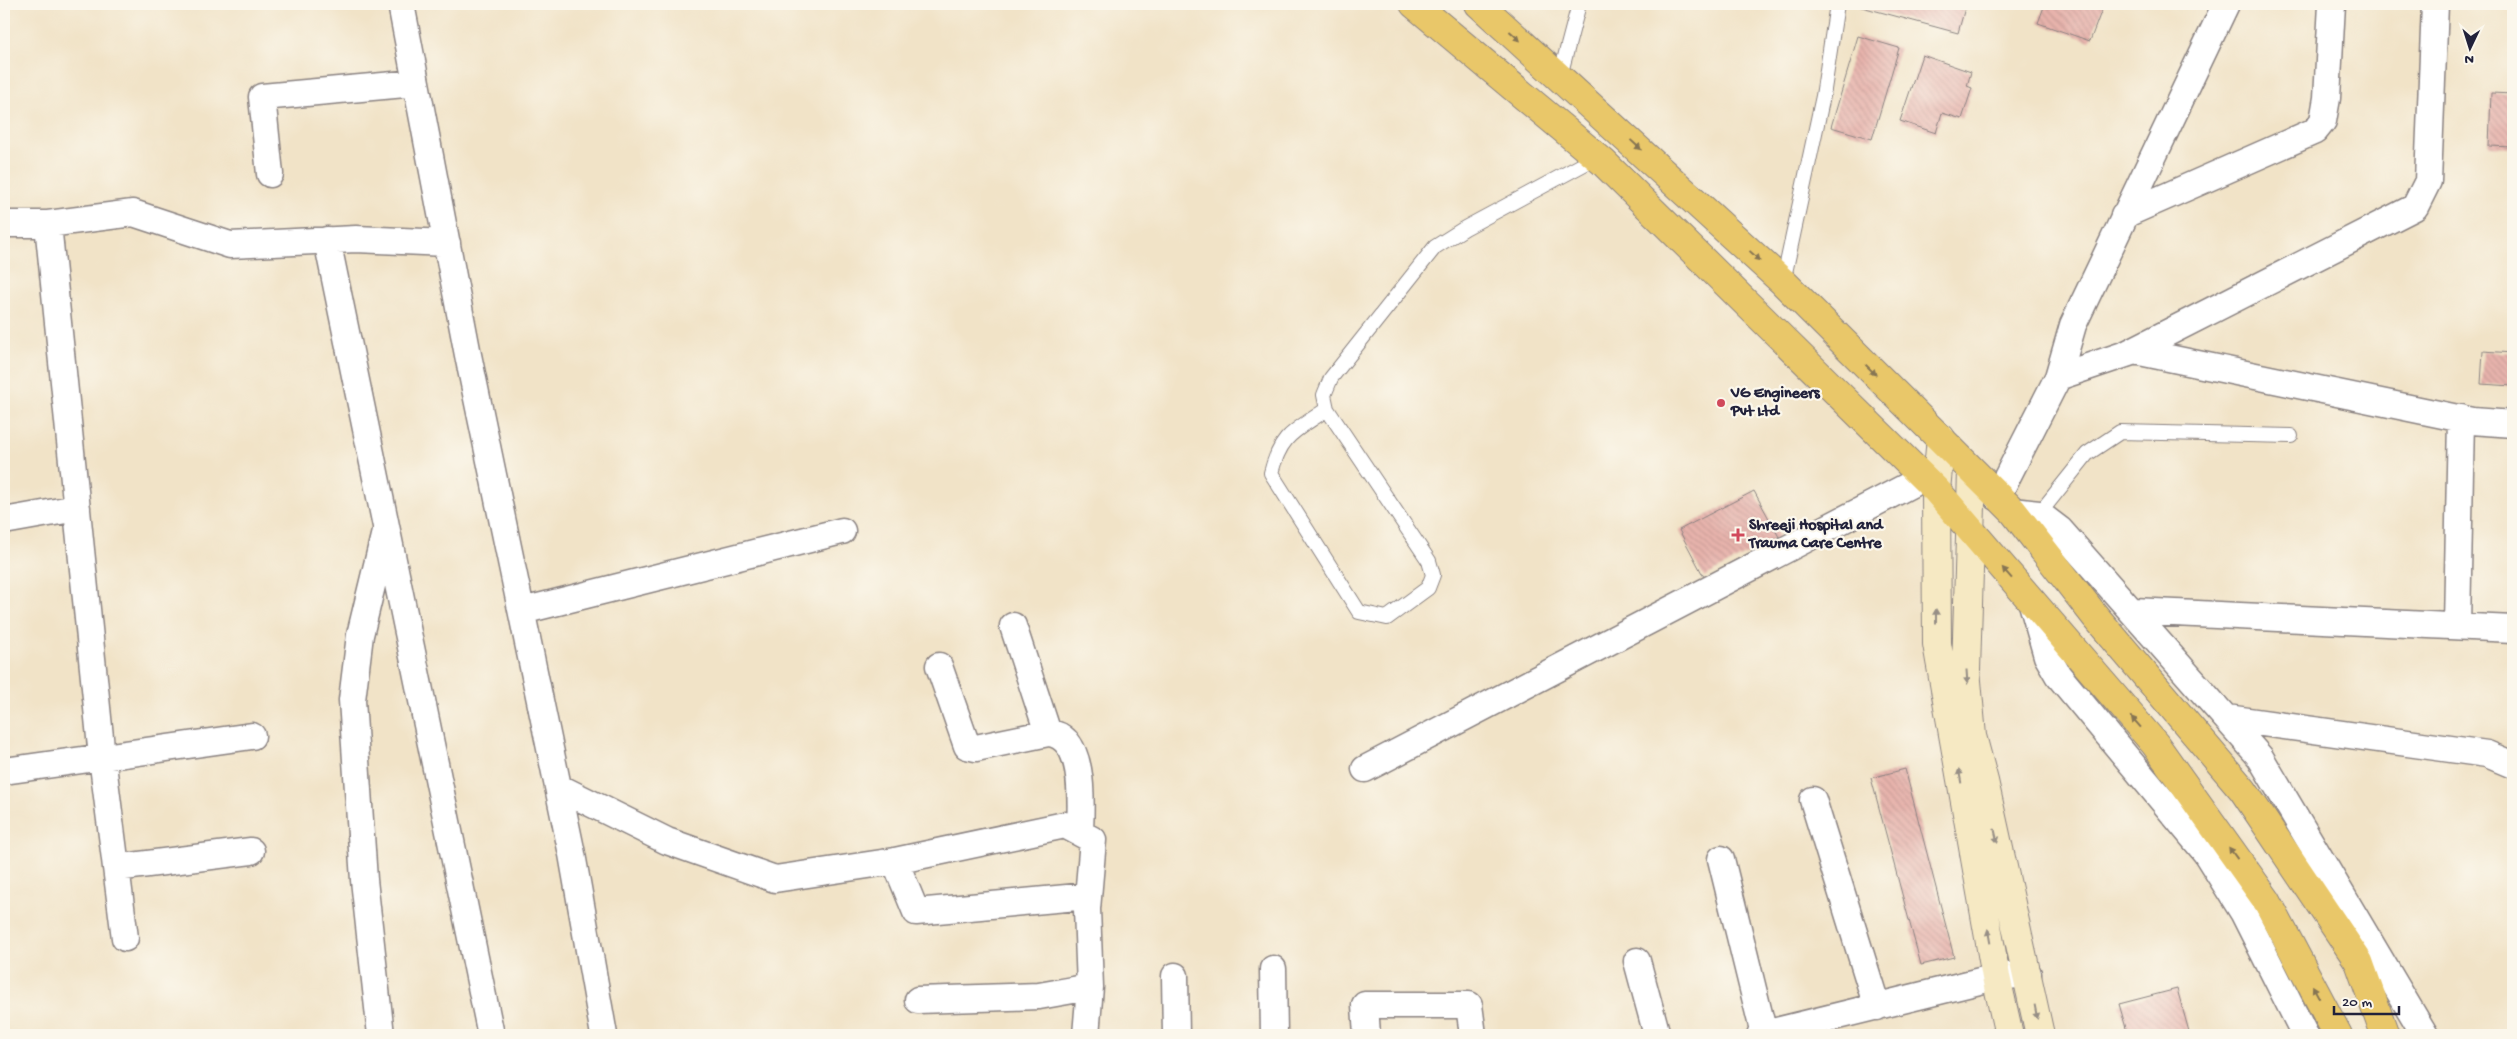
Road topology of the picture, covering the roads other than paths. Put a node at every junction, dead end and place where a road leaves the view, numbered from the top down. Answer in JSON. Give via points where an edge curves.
{"nodes":[{"id":1,"x":401,"y":4,"type":"edge"},
{"id":2,"x":1414,"y":4,"type":"edge"},
{"id":3,"x":1479,"y":4,"type":"edge"},
{"id":4,"x":1579,"y":4,"type":"edge"},
{"id":5,"x":1837,"y":4,"type":"edge"},
{"id":6,"x":2226,"y":4,"type":"edge"},
{"id":7,"x":2332,"y":4,"type":"edge"},
{"id":8,"x":2435,"y":4,"type":"edge"},
{"id":9,"x":1560,"y":76,"type":"junction"},
{"id":10,"x":416,"y":83,"type":"junction"},
{"id":11,"x":1597,"y":157,"type":"junction"},
{"id":12,"x":270,"y":174,"type":"dead end"},
{"id":13,"x":2124,"y":214,"type":"junction"},
{"id":14,"x":4,"y":224,"type":"edge"},
{"id":15,"x":48,"y":224,"type":"junction"},
{"id":16,"x":327,"y":240,"type":"junction"},
{"id":17,"x":447,"y":242,"type":"junction"},
{"id":18,"x":1783,"y":282,"type":"junction"},
{"id":19,"x":2072,"y":325,"type":"junction"},
{"id":20,"x":2114,"y":358,"type":"junction"},
{"id":21,"x":2058,"y":377,"type":"junction"},
{"id":22,"x":1327,"y":410,"type":"junction"},
{"id":23,"x":2461,"y":418,"type":"junction"},
{"id":24,"x":2513,"y":424,"type":"edge"},
{"id":25,"x":2290,"y":436,"type":"dead end"},
{"id":26,"x":1941,"y":438,"type":"junction"},
{"id":27,"x":1972,"y":470,"type":"junction"},
{"id":28,"x":1929,"y":484,"type":"junction"},
{"id":29,"x":77,"y":508,"type":"junction"},
{"id":30,"x":2016,"y":508,"type":"junction"},
{"id":31,"x":4,"y":521,"type":"edge"},
{"id":32,"x":386,"y":529,"type":"junction"},
{"id":33,"x":842,"y":531,"type":"dead end"},
{"id":34,"x":1971,"y":531,"type":"junction"},
{"id":35,"x":2031,"y":600,"type":"junction"},
{"id":36,"x":2133,"y":611,"type":"junction"},
{"id":37,"x":522,"y":612,"type":"junction"},
{"id":38,"x":1013,"y":626,"type":"dead end"},
{"id":39,"x":2457,"y":626,"type":"junction"},
{"id":40,"x":2513,"y":629,"type":"edge"},
{"id":41,"x":939,"y":666,"type":"dead end"},
{"id":42,"x":2227,"y":718,"type":"junction"},
{"id":43,"x":1048,"y":733,"type":"junction"},
{"id":44,"x":252,"y":736,"type":"dead end"},
{"id":45,"x":102,"y":758,"type":"junction"},
{"id":46,"x":2513,"y":765,"type":"edge"},
{"id":47,"x":1364,"y":769,"type":"dead end"},
{"id":48,"x":4,"y":771,"type":"edge"},
{"id":49,"x":558,"y":787,"type":"junction"},
{"id":50,"x":1813,"y":800,"type":"dead end"},
{"id":51,"x":1080,"y":831,"type":"junction"},
{"id":52,"x":252,"y":851,"type":"dead end"},
{"id":53,"x":1721,"y":859,"type":"dead end"},
{"id":54,"x":895,"y":861,"type":"junction"},
{"id":55,"x":116,"y":868,"type":"junction"},
{"id":56,"x":1088,"y":896,"type":"junction"},
{"id":57,"x":125,"y":938,"type":"dead end"},
{"id":58,"x":1638,"y":961,"type":"dead end"},
{"id":59,"x":1273,"y":969,"type":"dead end"},
{"id":60,"x":2028,"y":974,"type":"junction"},
{"id":61,"x":1175,"y":976,"type":"dead end"},
{"id":62,"x":1996,"y":977,"type":"junction"},
{"id":63,"x":1090,"y":987,"type":"junction"},
{"id":64,"x":918,"y":1000,"type":"dead end"},
{"id":65,"x":1877,"y":1006,"type":"junction"},
{"id":66,"x":381,"y":1035,"type":"edge"},
{"id":67,"x":492,"y":1035,"type":"edge"},
{"id":68,"x":604,"y":1035,"type":"edge"},
{"id":69,"x":1086,"y":1035,"type":"edge"},
{"id":70,"x":1176,"y":1035,"type":"edge"},
{"id":71,"x":1274,"y":1035,"type":"edge"},
{"id":72,"x":1367,"y":1035,"type":"edge"},
{"id":73,"x":1473,"y":1035,"type":"edge"},
{"id":74,"x":1657,"y":1035,"type":"edge"},
{"id":75,"x":1762,"y":1035,"type":"edge"},
{"id":76,"x":2008,"y":1035,"type":"edge"},
{"id":77,"x":2040,"y":1035,"type":"edge"},
{"id":78,"x":2304,"y":1035,"type":"edge"},
{"id":79,"x":2338,"y":1035,"type":"edge"},
{"id":80,"x":2385,"y":1035,"type":"edge"},
{"id":81,"x":2425,"y":1035,"type":"edge"}],
"edges":[{"from":1,"to":10,"type":"street"},
{"from":2,"to":11,"type":"highway"},
{"from":3,"to":9,"type":"highway","one_way":true},
{"from":4,"to":9,"type":"lane"},
{"from":5,"to":18,"type":"lane","via":[[1823,96]]},
{"from":6,"to":13,"type":"street"},
{"from":7,"to":13,"type":"street","via":[[2327,98],[2323,121],[2315,131]]},
{"from":8,"to":20,"type":"street","via":[[2428,181],[2415,207]]},
{"from":9,"to":18,"type":"highway","one_way":true},
{"from":10,"to":12,"type":"street","via":[[262,97]]},
{"from":10,"to":17,"type":"street"},
{"from":11,"to":22,"type":"lane","via":[[1465,228],[1435,248],[1331,378],[1324,396]]},
{"from":11,"to":28,"type":"highway"},
{"from":13,"to":19,"type":"street"},
{"from":14,"to":15,"type":"street"},
{"from":15,"to":16,"type":"street","via":[[133,213],[230,245]]},
{"from":15,"to":29,"type":"street"},
{"from":16,"to":17,"type":"street"},
{"from":16,"to":32,"type":"street"},
{"from":17,"to":37,"type":"street"},
{"from":18,"to":26,"type":"highway","one_way":true},
{"from":19,"to":20,"type":"street"},
{"from":19,"to":21,"type":"street"},
{"from":20,"to":21,"type":"street"},
{"from":20,"to":23,"type":"street","via":[[2135,351]]},
{"from":21,"to":30,"type":"street"},
{"from":22,"to":22,"type":"lane","via":[[1429,561],[1433,575],[1428,588],[1387,618],[1359,612],[1271,473],[1283,440]]},
{"from":23,"to":24,"type":"street"},
{"from":23,"to":39,"type":"street"},
{"from":25,"to":30,"type":"lane","via":[[2120,432]]},
{"from":26,"to":27,"type":"highway"},
{"from":26,"to":28,"type":"street"},
{"from":27,"to":30,"type":"highway"},
{"from":27,"to":34,"type":"street"},
{"from":28,"to":34,"type":"highway"},
{"from":28,"to":47,"type":"street"},
{"from":62,"to":28,"type":"street","one_way":true,"via":[[1937,644]]},
{"from":29,"to":31,"type":"street"},
{"from":29,"to":45,"type":"street"},
{"from":30,"to":36,"type":"street","via":[[2060,530]]},
{"from":30,"to":80,"type":"highway","via":[[2095,616],[2243,790],[2359,962]]},
{"from":32,"to":66,"type":"street","via":[[360,635],[352,700],[364,880]]},
{"from":32,"to":67,"type":"street"},
{"from":33,"to":37,"type":"street"},
{"from":35,"to":34,"type":"highway","one_way":true},
{"from":34,"to":60,"type":"street","one_way":true,"via":[[1966,670],[1972,736]]},
{"from":35,"to":78,"type":"street","via":[[2047,656],[2058,675],[2206,853],[2243,912]]},
{"from":79,"to":35,"type":"highway","one_way":true,"via":[[2268,900],[2155,744]]},
{"from":36,"to":39,"type":"street"},
{"from":36,"to":42,"type":"street"},
{"from":37,"to":49,"type":"street"},
{"from":38,"to":43,"type":"street"},
{"from":39,"to":40,"type":"street"},
{"from":41,"to":43,"type":"street","via":[[967,746],[976,748]]},
{"from":42,"to":46,"type":"street","via":[[2487,754]]},
{"from":42,"to":81,"type":"street","via":[[2260,757]]},
{"from":43,"to":51,"type":"street","via":[[1057,733],[1065,739],[1077,766],[1081,792]]},
{"from":44,"to":45,"type":"street"},
{"from":45,"to":48,"type":"street"},
{"from":45,"to":55,"type":"street"},
{"from":49,"to":54,"type":"street","via":[[667,841],[775,879]]},
{"from":49,"to":68,"type":"street"},
{"from":50,"to":65,"type":"street"},
{"from":51,"to":54,"type":"street","via":[[1065,825]]},
{"from":51,"to":56,"type":"street","via":[[1093,840]]},
{"from":52,"to":55,"type":"street"},
{"from":53,"to":75,"type":"street"},
{"from":54,"to":56,"type":"street","via":[[916,912]]},
{"from":55,"to":57,"type":"street"},
{"from":56,"to":63,"type":"street"},
{"from":58,"to":74,"type":"street"},
{"from":59,"to":71,"type":"street"},
{"from":60,"to":62,"type":"street"},
{"from":60,"to":77,"type":"street","one_way":true},
{"from":61,"to":70,"type":"street"},
{"from":62,"to":65,"type":"street"},
{"from":62,"to":76,"type":"street"},
{"from":63,"to":64,"type":"street","via":[[1039,996]]},
{"from":63,"to":69,"type":"street"},
{"from":65,"to":75,"type":"street"},
{"from":72,"to":73,"type":"street","via":[[1365,1005],[1469,1005]]}]}
